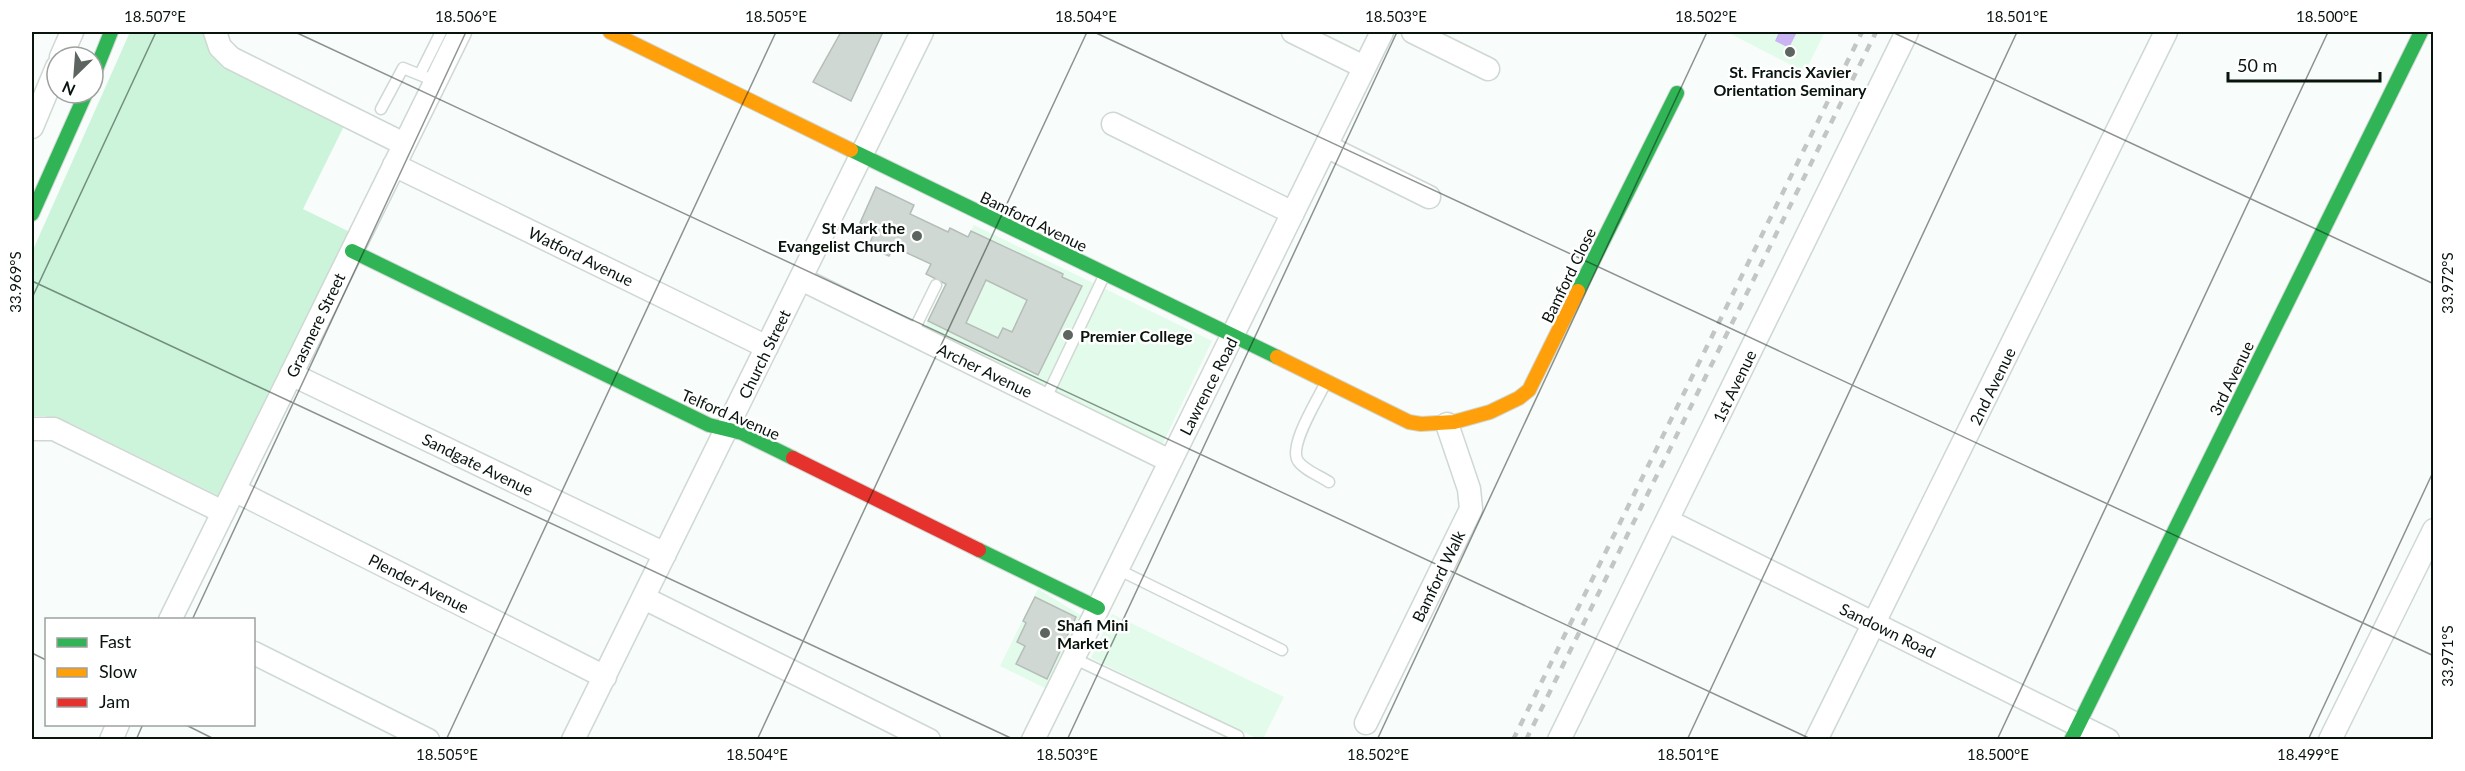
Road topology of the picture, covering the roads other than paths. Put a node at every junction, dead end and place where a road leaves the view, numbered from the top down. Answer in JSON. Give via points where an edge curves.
{"nodes":[{"id":1,"x":111,"y":32,"type":"edge"},
{"id":2,"x":441,"y":32,"type":"edge"},
{"id":3,"x":460,"y":32,"type":"edge"},
{"id":4,"x":610,"y":32,"type":"edge"},
{"id":5,"x":922,"y":32,"type":"edge"},
{"id":6,"x":1293,"y":32,"type":"edge"},
{"id":7,"x":1382,"y":32,"type":"edge"},
{"id":8,"x":1413,"y":32,"type":"edge"},
{"id":9,"x":1907,"y":32,"type":"edge"},
{"id":10,"x":2166,"y":32,"type":"edge"},
{"id":11,"x":2421,"y":32,"type":"edge"},
{"id":12,"x":216,"y":35,"type":"edge"},
{"id":13,"x":105,"y":47,"type":"edge"},
{"id":14,"x":1364,"y":67,"type":"junction"},
{"id":15,"x":1488,"y":69,"type":"dead end"},
{"id":16,"x":428,"y":78,"type":"junction"},
{"id":17,"x":1677,"y":93,"type":"dead end"},
{"id":18,"x":45,"y":96,"type":"edge"},
{"id":19,"x":81,"y":105,"type":"edge"},
{"id":20,"x":381,"y":110,"type":"dead end"},
{"id":21,"x":1113,"y":124,"type":"dead end"},
{"id":22,"x":32,"y":127,"type":"edge"},
{"id":23,"x":404,"y":144,"type":"junction"},
{"id":24,"x":1326,"y":146,"type":"junction"},
{"id":25,"x":861,"y":154,"type":"junction"},
{"id":26,"x":394,"y":165,"type":"junction"},
{"id":27,"x":1429,"y":197,"type":"dead end"},
{"id":28,"x":1293,"y":213,"type":"junction"},
{"id":29,"x":32,"y":214,"type":"edge"},
{"id":30,"x":352,"y":251,"type":"junction"},
{"id":31,"x":1105,"y":274,"type":"junction"},
{"id":32,"x":801,"y":279,"type":"junction"},
{"id":33,"x":936,"y":285,"type":"dead end"},
{"id":34,"x":912,"y":334,"type":"junction"},
{"id":35,"x":1233,"y":336,"type":"junction"},
{"id":36,"x":767,"y":347,"type":"junction"},
{"id":37,"x":291,"y":374,"type":"junction"},
{"id":38,"x":1326,"y":382,"type":"junction"},
{"id":39,"x":1045,"y":400,"type":"junction"},
{"id":40,"x":1447,"y":424,"type":"junction"},
{"id":41,"x":32,"y":429,"type":"edge"},
{"id":42,"x":727,"y":429,"type":"junction"},
{"id":43,"x":1170,"y":462,"type":"junction"},
{"id":44,"x":1329,"y":482,"type":"dead end"},
{"id":45,"x":234,"y":490,"type":"junction"},
{"id":46,"x":223,"y":512,"type":"junction"},
{"id":47,"x":1668,"y":521,"type":"junction"},
{"id":48,"x":2433,"y":530,"type":"edge"},
{"id":49,"x":665,"y":554,"type":"junction"},
{"id":50,"x":1117,"y":569,"type":"junction"},
{"id":51,"x":644,"y":598,"type":"junction"},
{"id":52,"x":1098,"y":608,"type":"junction"},
{"id":53,"x":176,"y":618,"type":"edge"},
{"id":54,"x":1874,"y":623,"type":"junction"},
{"id":55,"x":1282,"y":650,"type":"dead end"},
{"id":56,"x":255,"y":654,"type":"edge"},
{"id":57,"x":1073,"y":658,"type":"junction"},
{"id":58,"x":605,"y":676,"type":"junction"},
{"id":59,"x":1366,"y":723,"type":"dead end"},
{"id":60,"x":117,"y":726,"type":"edge"},
{"id":61,"x":2074,"y":732,"type":"edge"},
{"id":62,"x":1038,"y":736,"type":"edge"},
{"id":63,"x":1238,"y":736,"type":"dead end"},
{"id":64,"x":111,"y":740,"type":"edge"},
{"id":65,"x":428,"y":740,"type":"edge"},
{"id":66,"x":573,"y":740,"type":"edge"},
{"id":67,"x":929,"y":740,"type":"edge"},
{"id":68,"x":1559,"y":740,"type":"edge"},
{"id":69,"x":1816,"y":740,"type":"edge"},
{"id":70,"x":2108,"y":740,"type":"edge"},
{"id":71,"x":2330,"y":740,"type":"edge"}],
"edges":[{"from":1,"to":13,"type":"street"},
{"from":2,"to":16,"type":"lane"},
{"from":3,"to":16,"type":"street","name":"Grasmere Street"},
{"from":4,"to":25,"type":"street","name":"Bamford Avenue"},
{"from":5,"to":25,"type":"street","name":"Church Street"},
{"from":6,"to":14,"type":"street"},
{"from":7,"to":14,"type":"street","name":"Lawrence Road"},
{"from":8,"to":15,"type":"street"},
{"from":9,"to":47,"type":"street","name":"1st Avenue"},
{"from":10,"to":54,"type":"street","name":"2nd Avenue"},
{"from":11,"to":61,"type":"street","name":"3rd Avenue"},
{"from":12,"to":23,"type":"street","via":[[231,58]]},
{"from":14,"to":24,"type":"street","name":"Lawrence Road"},
{"from":16,"to":20,"type":"lane","via":[[407,68],[400,70]]},
{"from":16,"to":23,"type":"street","name":"Grasmere Street"},
{"from":17,"to":40,"type":"street","name":"Bamford Close","via":[[1529,390],[1508,405]]},
{"from":18,"to":22,"type":"street"},
{"from":19,"to":29,"type":"street"},
{"from":21,"to":28,"type":"street"},
{"from":23,"to":26,"type":"street","name":"Grasmere Street"},
{"from":24,"to":27,"type":"street"},
{"from":24,"to":28,"type":"street","name":"Lawrence Road"},
{"from":25,"to":31,"type":"street","name":"Bamford Avenue"},
{"from":25,"to":32,"type":"street","name":"Church Street"},
{"from":26,"to":30,"type":"street","name":"Grasmere Street"},
{"from":26,"to":36,"type":"street","name":"Watford Avenue"},
{"from":28,"to":35,"type":"street","name":"Lawrence Road"},
{"from":30,"to":37,"type":"street","name":"Grasmere Street"},
{"from":30,"to":42,"type":"street","name":"Telford Avenue","via":[[709,425]]},
{"from":31,"to":35,"type":"street","name":"Bamford Avenue"},
{"from":31,"to":39,"type":"lane"},
{"from":32,"to":34,"type":"street","name":"Archer Avenue"},
{"from":32,"to":36,"type":"street","name":"Church Street"},
{"from":33,"to":34,"type":"lane"},
{"from":34,"to":39,"type":"street","name":"Archer Avenue"},
{"from":35,"to":38,"type":"street","name":"Bamford Avenue"},
{"from":35,"to":43,"type":"street","name":"Lawrence Road"},
{"from":36,"to":42,"type":"street","name":"Church Street"},
{"from":37,"to":45,"type":"street","name":"Grasmere Street"},
{"from":37,"to":49,"type":"street","name":"Sandgate Avenue"},
{"from":38,"to":40,"type":"street","name":"Bamford Avenue","via":[[1409,422],[1428,427]]},
{"from":38,"to":44,"type":"lane","via":[[1302,431],[1295,456],[1299,464]]},
{"from":39,"to":43,"type":"street","name":"Archer Avenue"},
{"from":40,"to":59,"type":"street","name":"Bamford Walk","via":[[1469,489],[1471,509]]},
{"from":41,"to":46,"type":"street","via":[[54,429]]},
{"from":42,"to":49,"type":"street","name":"Church Street"},
{"from":42,"to":52,"type":"street","name":"Telford Avenue"},
{"from":43,"to":50,"type":"street","name":"Lawrence Road"},
{"from":45,"to":46,"type":"street","name":"Grasmere Street"},
{"from":45,"to":58,"type":"street","name":"Plender Avenue"},
{"from":46,"to":53,"type":"street","name":"Grasmere Street"},
{"from":47,"to":54,"type":"street","name":"Sandown Road"},
{"from":47,"to":68,"type":"street","name":"1st Avenue"},
{"from":48,"to":71,"type":"street"},
{"from":49,"to":51,"type":"street","name":"Church Street"},
{"from":50,"to":52,"type":"street","name":"Lawrence Road"},
{"from":50,"to":55,"type":"lane"},
{"from":51,"to":58,"type":"street","name":"Church Street"},
{"from":51,"to":67,"type":"street"},
{"from":52,"to":57,"type":"street","name":"Lawrence Road"},
{"from":54,"to":61,"type":"street","name":"Sandown Road"},
{"from":54,"to":69,"type":"street","name":"2nd Avenue"},
{"from":56,"to":65,"type":"street"},
{"from":57,"to":62,"type":"street","name":"Lawrence Road"},
{"from":57,"to":63,"type":"lane"},
{"from":58,"to":66,"type":"street","name":"Church Street"},
{"from":60,"to":64,"type":"street"},
{"from":61,"to":70,"type":"street","name":"Sandown Road"}]}
